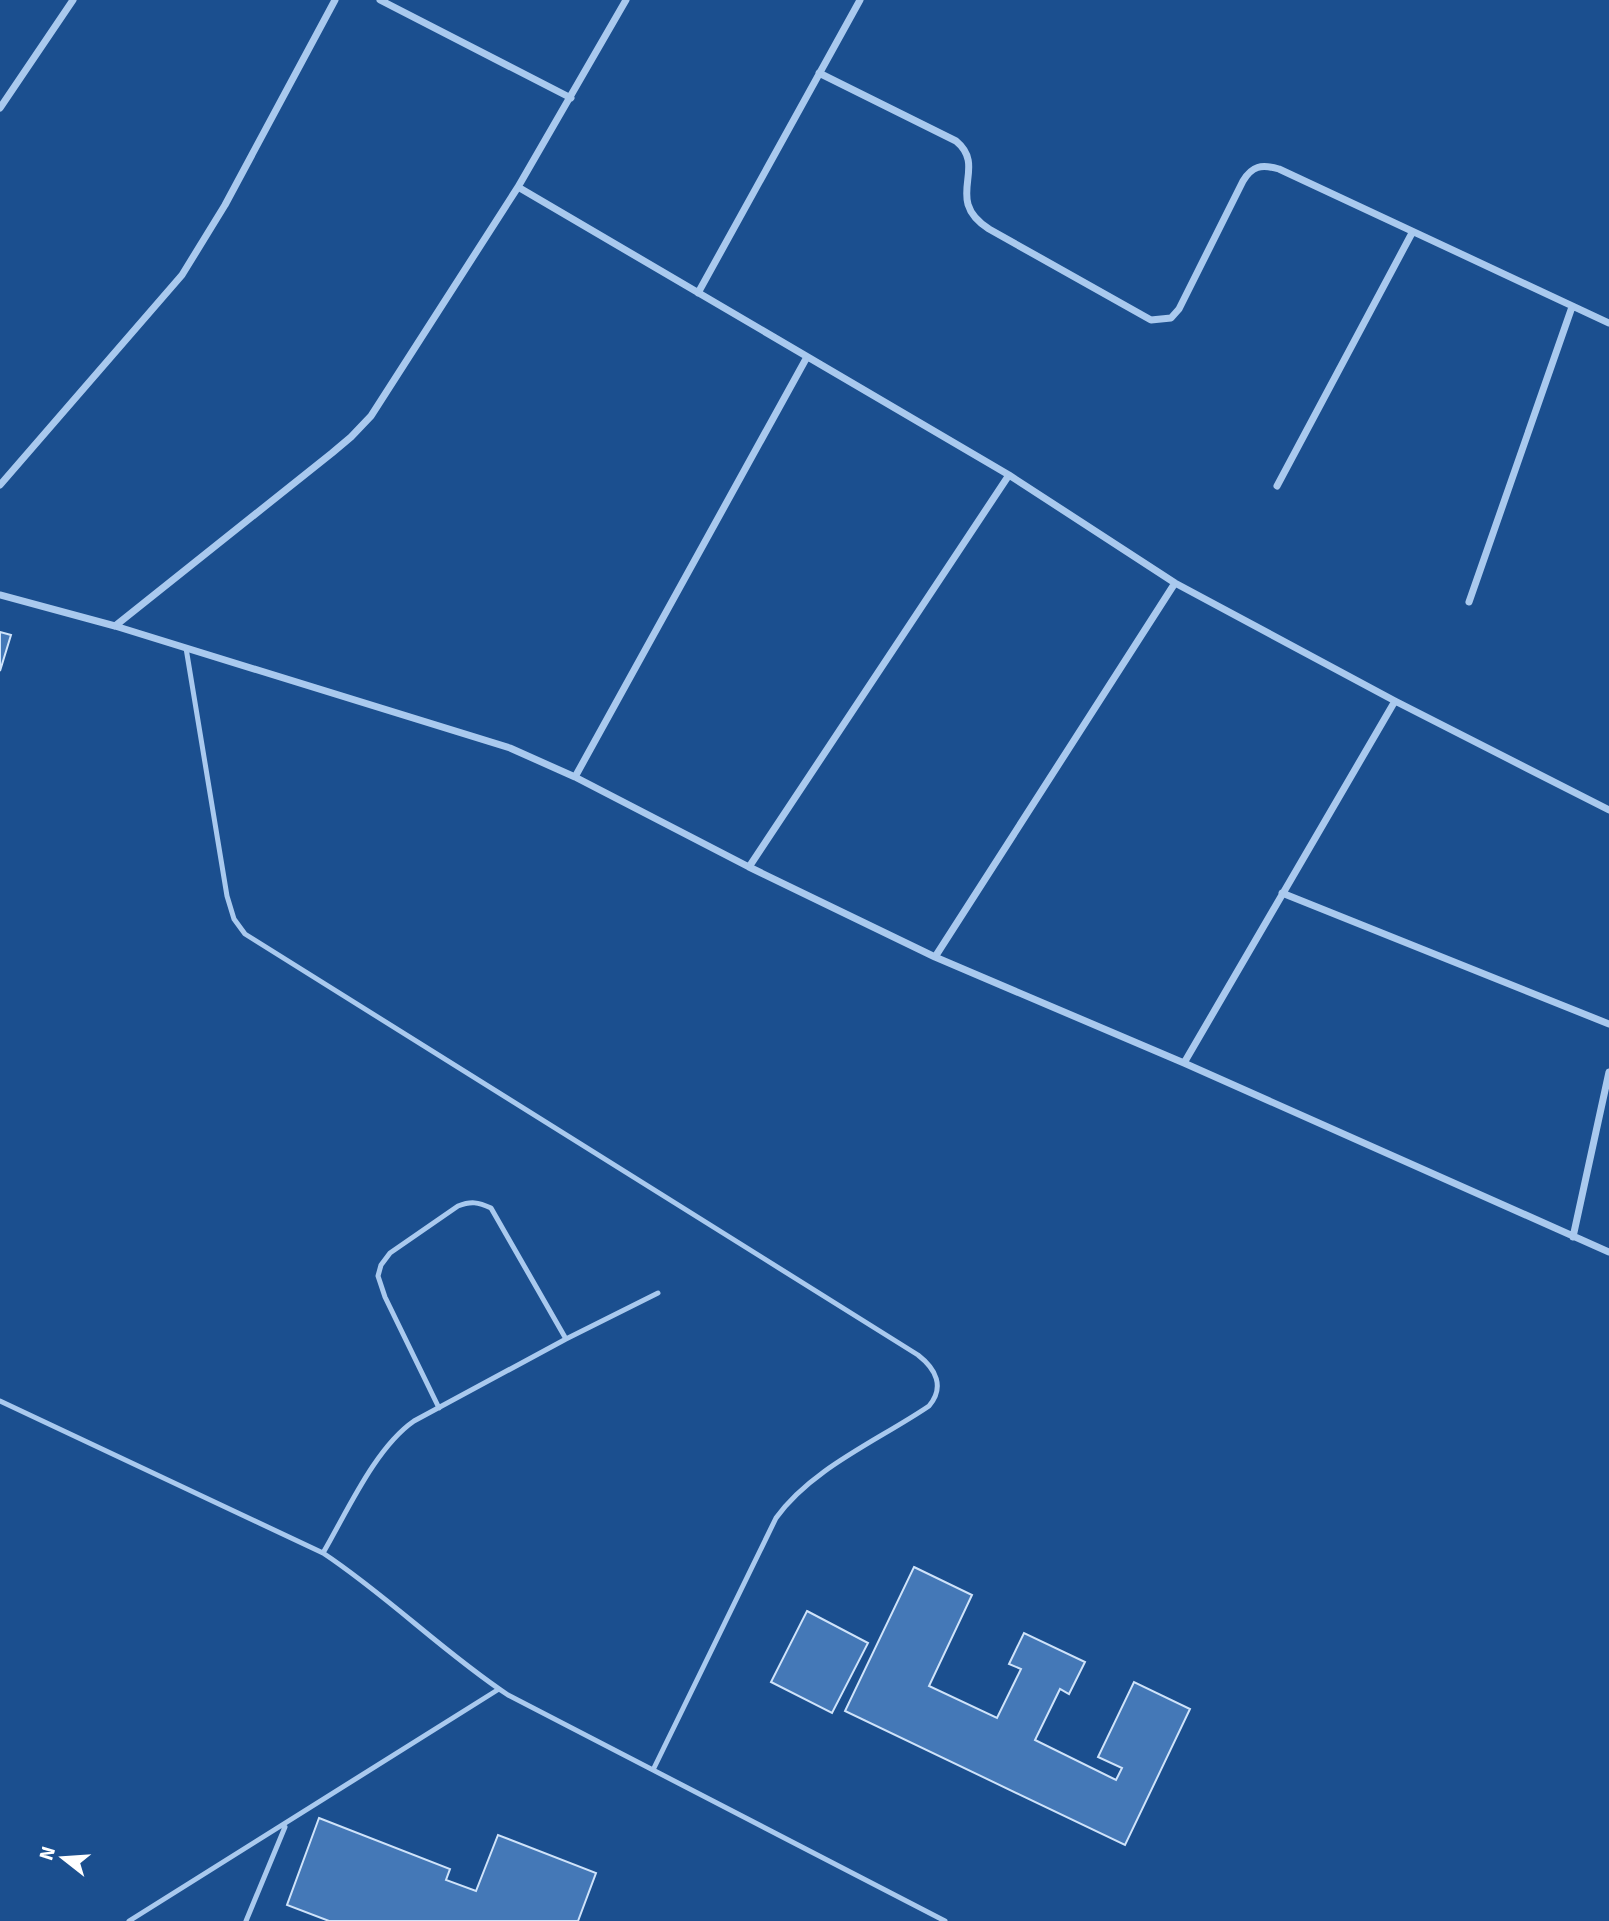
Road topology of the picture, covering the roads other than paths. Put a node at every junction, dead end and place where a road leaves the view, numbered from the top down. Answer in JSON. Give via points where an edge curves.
{"nodes":[{"id":1,"x":73,"y":0,"type":"edge"},
{"id":2,"x":335,"y":0,"type":"edge"},
{"id":3,"x":380,"y":0,"type":"edge"},
{"id":4,"x":626,"y":0,"type":"edge"},
{"id":5,"x":860,"y":0,"type":"edge"},
{"id":6,"x":820,"y":73,"type":"junction"},
{"id":7,"x":570,"y":98,"type":"junction"},
{"id":8,"x":0,"y":108,"type":"edge"},
{"id":9,"x":517,"y":187,"type":"junction"},
{"id":10,"x":1412,"y":233,"type":"junction"},
{"id":11,"x":698,"y":293,"type":"junction"},
{"id":12,"x":1572,"y":306,"type":"junction"},
{"id":13,"x":1609,"y":324,"type":"edge"},
{"id":14,"x":807,"y":357,"type":"junction"},
{"id":15,"x":1009,"y":475,"type":"junction"},
{"id":16,"x":0,"y":485,"type":"edge"},
{"id":17,"x":1277,"y":486,"type":"dead end"},
{"id":18,"x":1175,"y":583,"type":"junction"},
{"id":19,"x":0,"y":596,"type":"edge"},
{"id":20,"x":1469,"y":602,"type":"dead end"},
{"id":21,"x":115,"y":626,"type":"junction"},
{"id":22,"x":186,"y":648,"type":"junction"},
{"id":23,"x":1395,"y":701,"type":"junction"},
{"id":24,"x":575,"y":777,"type":"junction"},
{"id":25,"x":1609,"y":810,"type":"edge"},
{"id":26,"x":749,"y":867,"type":"junction"},
{"id":27,"x":1282,"y":893,"type":"junction"},
{"id":28,"x":935,"y":957,"type":"junction"},
{"id":29,"x":1609,"y":1024,"type":"edge"},
{"id":30,"x":1184,"y":1063,"type":"junction"},
{"id":31,"x":1609,"y":1072,"type":"edge"},
{"id":32,"x":1573,"y":1237,"type":"junction"},
{"id":33,"x":1609,"y":1252,"type":"edge"},
{"id":34,"x":658,"y":1293,"type":"dead end"},
{"id":35,"x":566,"y":1339,"type":"junction"},
{"id":36,"x":0,"y":1401,"type":"edge"},
{"id":37,"x":439,"y":1408,"type":"junction"},
{"id":38,"x":323,"y":1553,"type":"junction"},
{"id":39,"x":499,"y":1689,"type":"junction"},
{"id":40,"x":653,"y":1770,"type":"junction"},
{"id":41,"x":285,"y":1824,"type":"junction"},
{"id":42,"x":129,"y":1921,"type":"edge"},
{"id":43,"x":246,"y":1921,"type":"edge"},
{"id":44,"x":945,"y":1921,"type":"edge"}],
"edges":[{"from":1,"to":8,"type":"street"},
{"from":2,"to":16,"type":"street","via":[[226,205],[182,275]]},
{"from":3,"to":7,"type":"street"},
{"from":4,"to":7,"type":"street"},
{"from":5,"to":6,"type":"street"},
{"from":6,"to":10,"type":"street","via":[[956,141],[970,160],[966,201],[975,218],[1151,320],[1171,318],[1179,309],[1242,181],[1254,168],[1279,169]]},
{"from":6,"to":11,"type":"street"},
{"from":7,"to":9,"type":"street"},
{"from":9,"to":11,"type":"street"},
{"from":9,"to":21,"type":"street","via":[[371,416]]},
{"from":10,"to":12,"type":"street"},
{"from":10,"to":17,"type":"street"},
{"from":11,"to":14,"type":"street"},
{"from":12,"to":13,"type":"street"},
{"from":12,"to":20,"type":"street"},
{"from":14,"to":15,"type":"street"},
{"from":14,"to":24,"type":"street"},
{"from":15,"to":18,"type":"street"},
{"from":15,"to":26,"type":"street"},
{"from":18,"to":23,"type":"street"},
{"from":18,"to":28,"type":"street"},
{"from":19,"to":21,"type":"street"},
{"from":21,"to":22,"type":"street"},
{"from":22,"to":24,"type":"street","via":[[510,748]]},
{"from":22,"to":40,"type":"lane","via":[[227,896],[234,919],[245,934],[918,1355],[937,1377],[937,1391],[929,1406],[818,1476],[787,1502]]},
{"from":23,"to":25,"type":"street"},
{"from":23,"to":27,"type":"street"},
{"from":24,"to":26,"type":"street"},
{"from":26,"to":28,"type":"street"},
{"from":27,"to":29,"type":"street"},
{"from":27,"to":30,"type":"street"},
{"from":28,"to":30,"type":"street"},
{"from":30,"to":32,"type":"street"},
{"from":31,"to":32,"type":"street"},
{"from":32,"to":33,"type":"street"},
{"from":34,"to":35,"type":"lane"},
{"from":35,"to":37,"type":"lane"},
{"from":35,"to":37,"type":"lane","via":[[491,1208],[470,1202],[458,1206],[390,1253],[378,1276]]},
{"from":36,"to":38,"type":"lane"},
{"from":37,"to":38,"type":"lane","via":[[389,1443]]},
{"from":38,"to":39,"type":"lane"},
{"from":39,"to":40,"type":"lane"},
{"from":39,"to":41,"type":"lane"},
{"from":40,"to":44,"type":"lane"},
{"from":41,"to":42,"type":"lane"},
{"from":41,"to":43,"type":"lane"}]}
